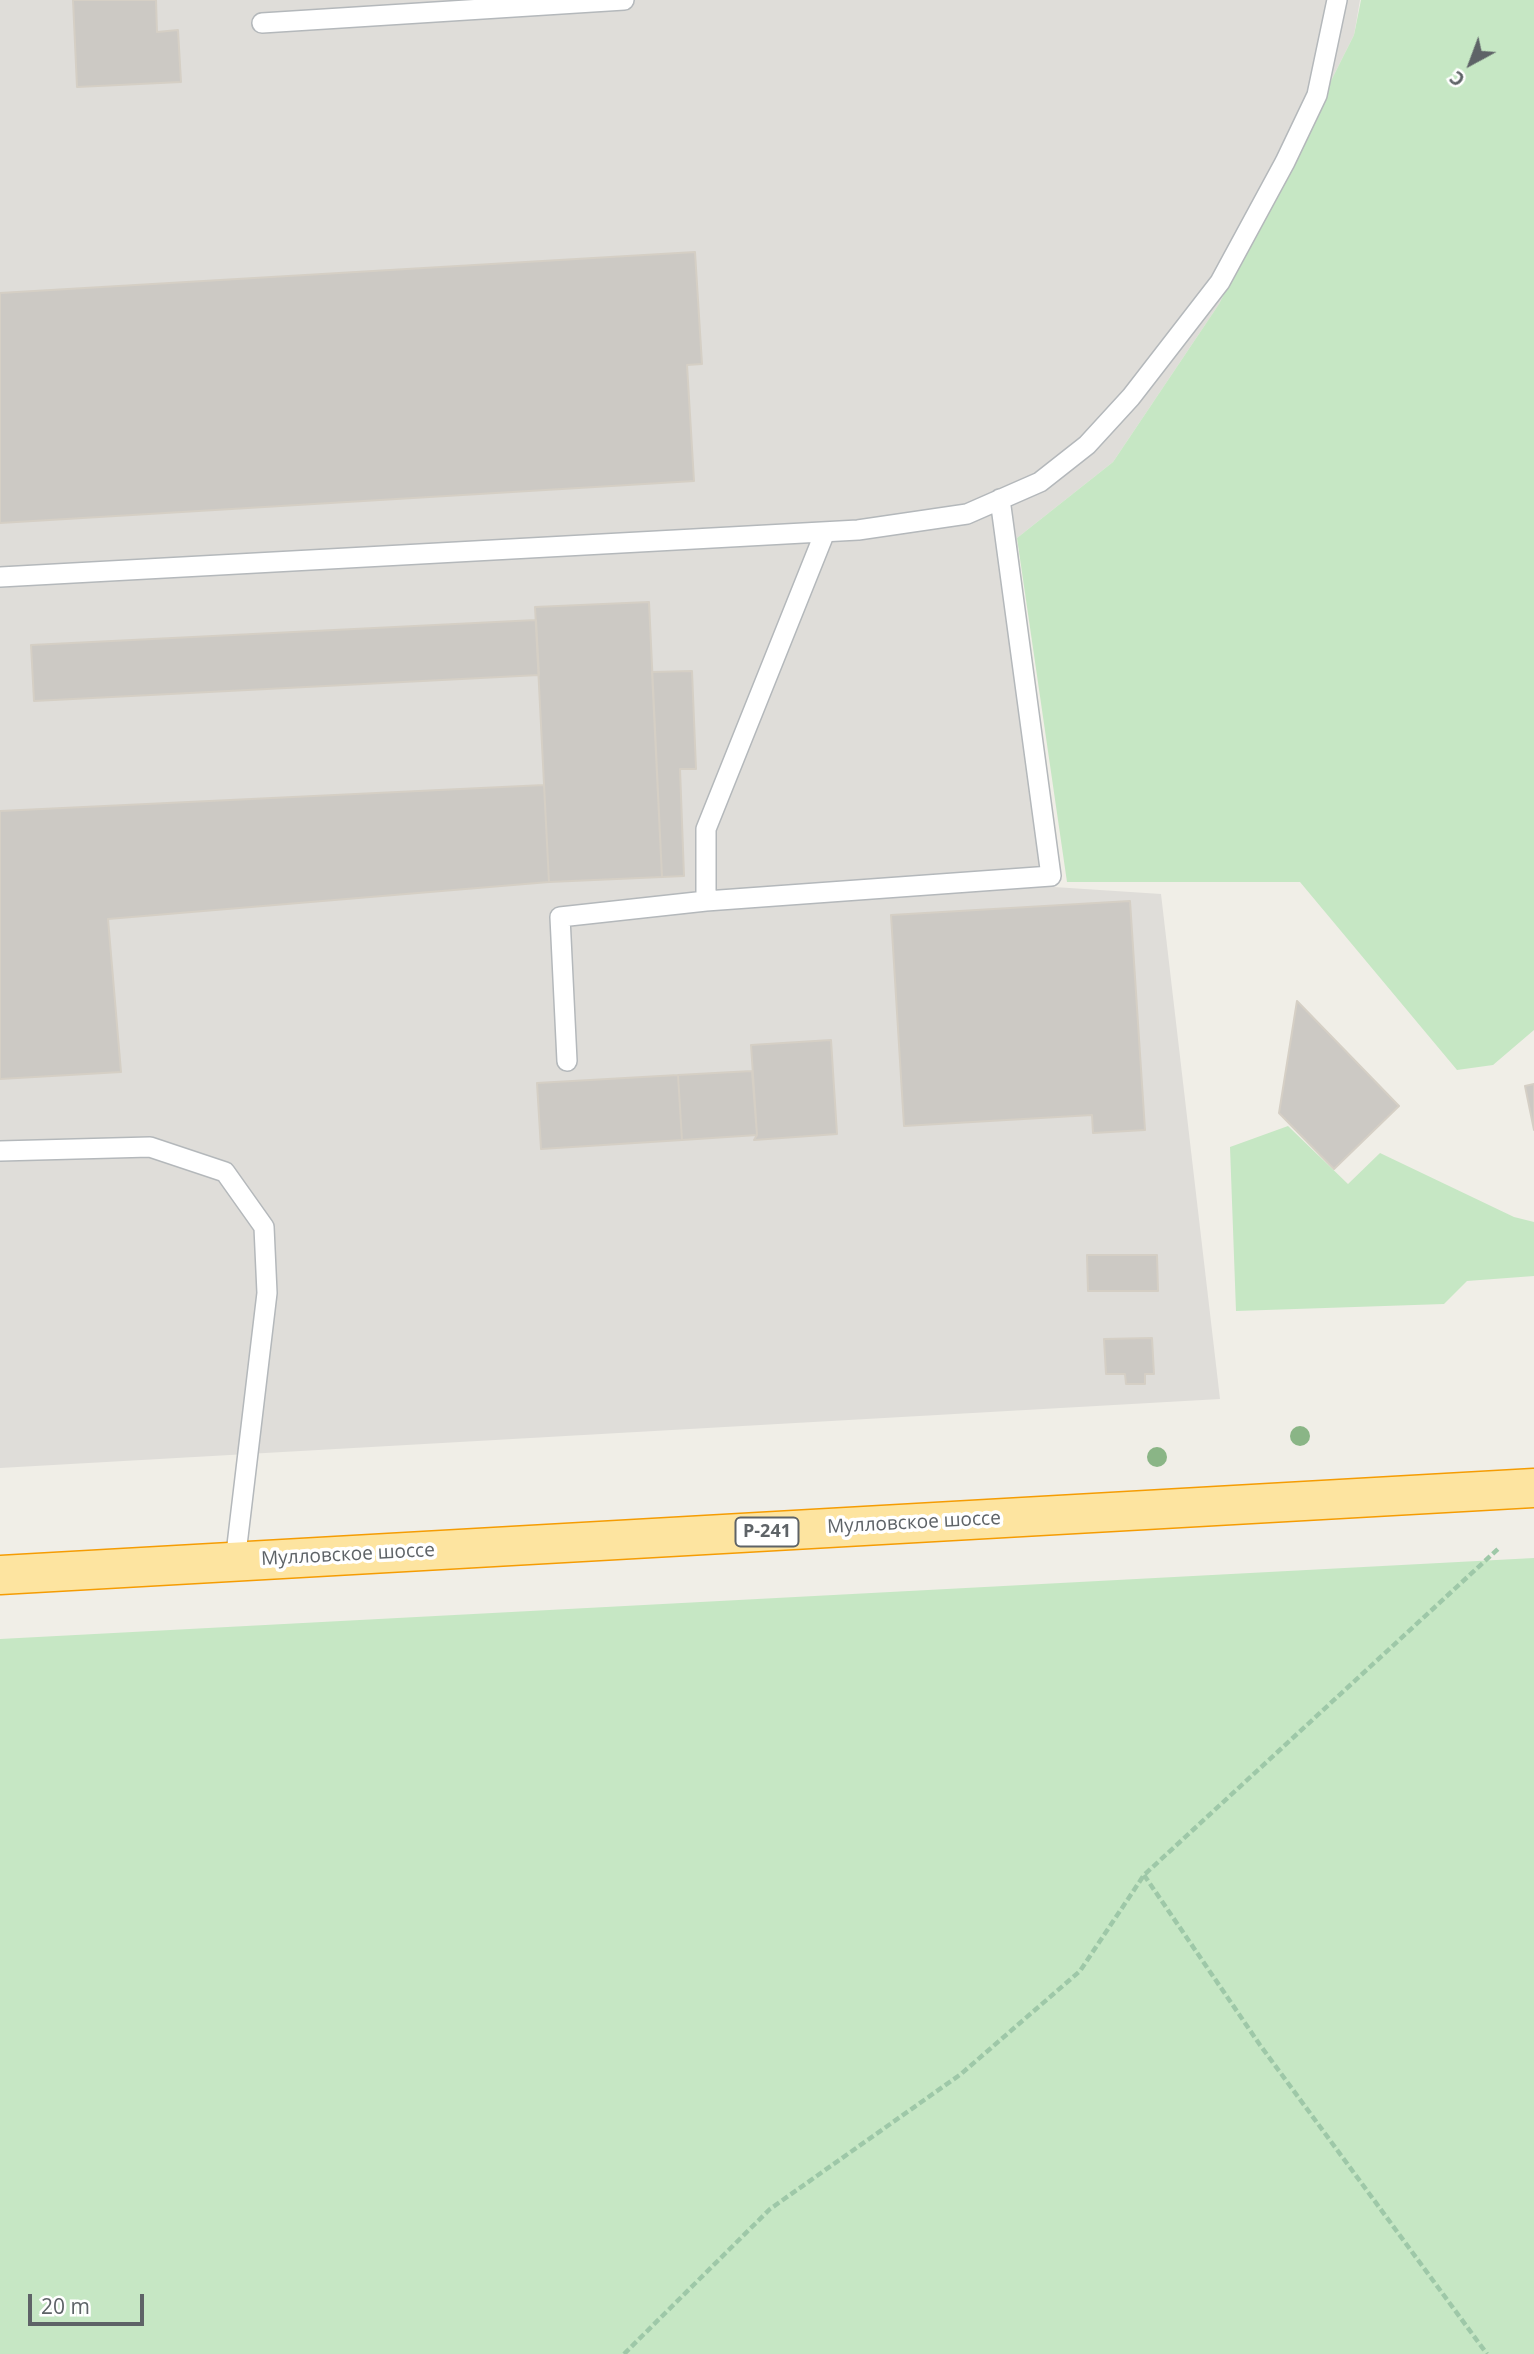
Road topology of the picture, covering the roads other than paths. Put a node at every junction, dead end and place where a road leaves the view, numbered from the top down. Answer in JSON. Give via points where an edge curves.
{"nodes":[{"id":1,"x":624,"y":0,"type":"edge"},
{"id":2,"x":1337,"y":0,"type":"edge"},
{"id":3,"x":262,"y":23,"type":"dead end"},
{"id":4,"x":1000,"y":499,"type":"junction"},
{"id":5,"x":825,"y":532,"type":"junction"},
{"id":6,"x":0,"y":577,"type":"edge"},
{"id":7,"x":706,"y":901,"type":"junction"},
{"id":8,"x":567,"y":1061,"type":"dead end"},
{"id":9,"x":0,"y":1151,"type":"edge"},
{"id":10,"x":1534,"y":1488,"type":"edge"},
{"id":11,"x":235,"y":1562,"type":"junction"},
{"id":12,"x":0,"y":1575,"type":"edge"}],
"edges":[{"from":1,"to":3,"type":"lane"},
{"from":2,"to":4,"type":"lane","via":[[1317,95],[1220,282],[1131,397],[1087,445],[1040,482]]},
{"from":4,"to":5,"type":"lane","via":[[967,513]]},
{"from":4,"to":7,"type":"lane","via":[[1051,876]]},
{"from":5,"to":6,"type":"lane"},
{"from":5,"to":7,"type":"lane","via":[[706,829]]},
{"from":7,"to":8,"type":"lane","via":[[560,917]]},
{"from":9,"to":11,"type":"lane","via":[[150,1147],[225,1172],[264,1227],[267,1293]]},
{"from":10,"to":11,"type":"highway","name":"Мулловское шоссе","number":"Р-241"},
{"from":11,"to":12,"type":"highway","name":"Мулловское шоссе","number":"Р-241"}]}
